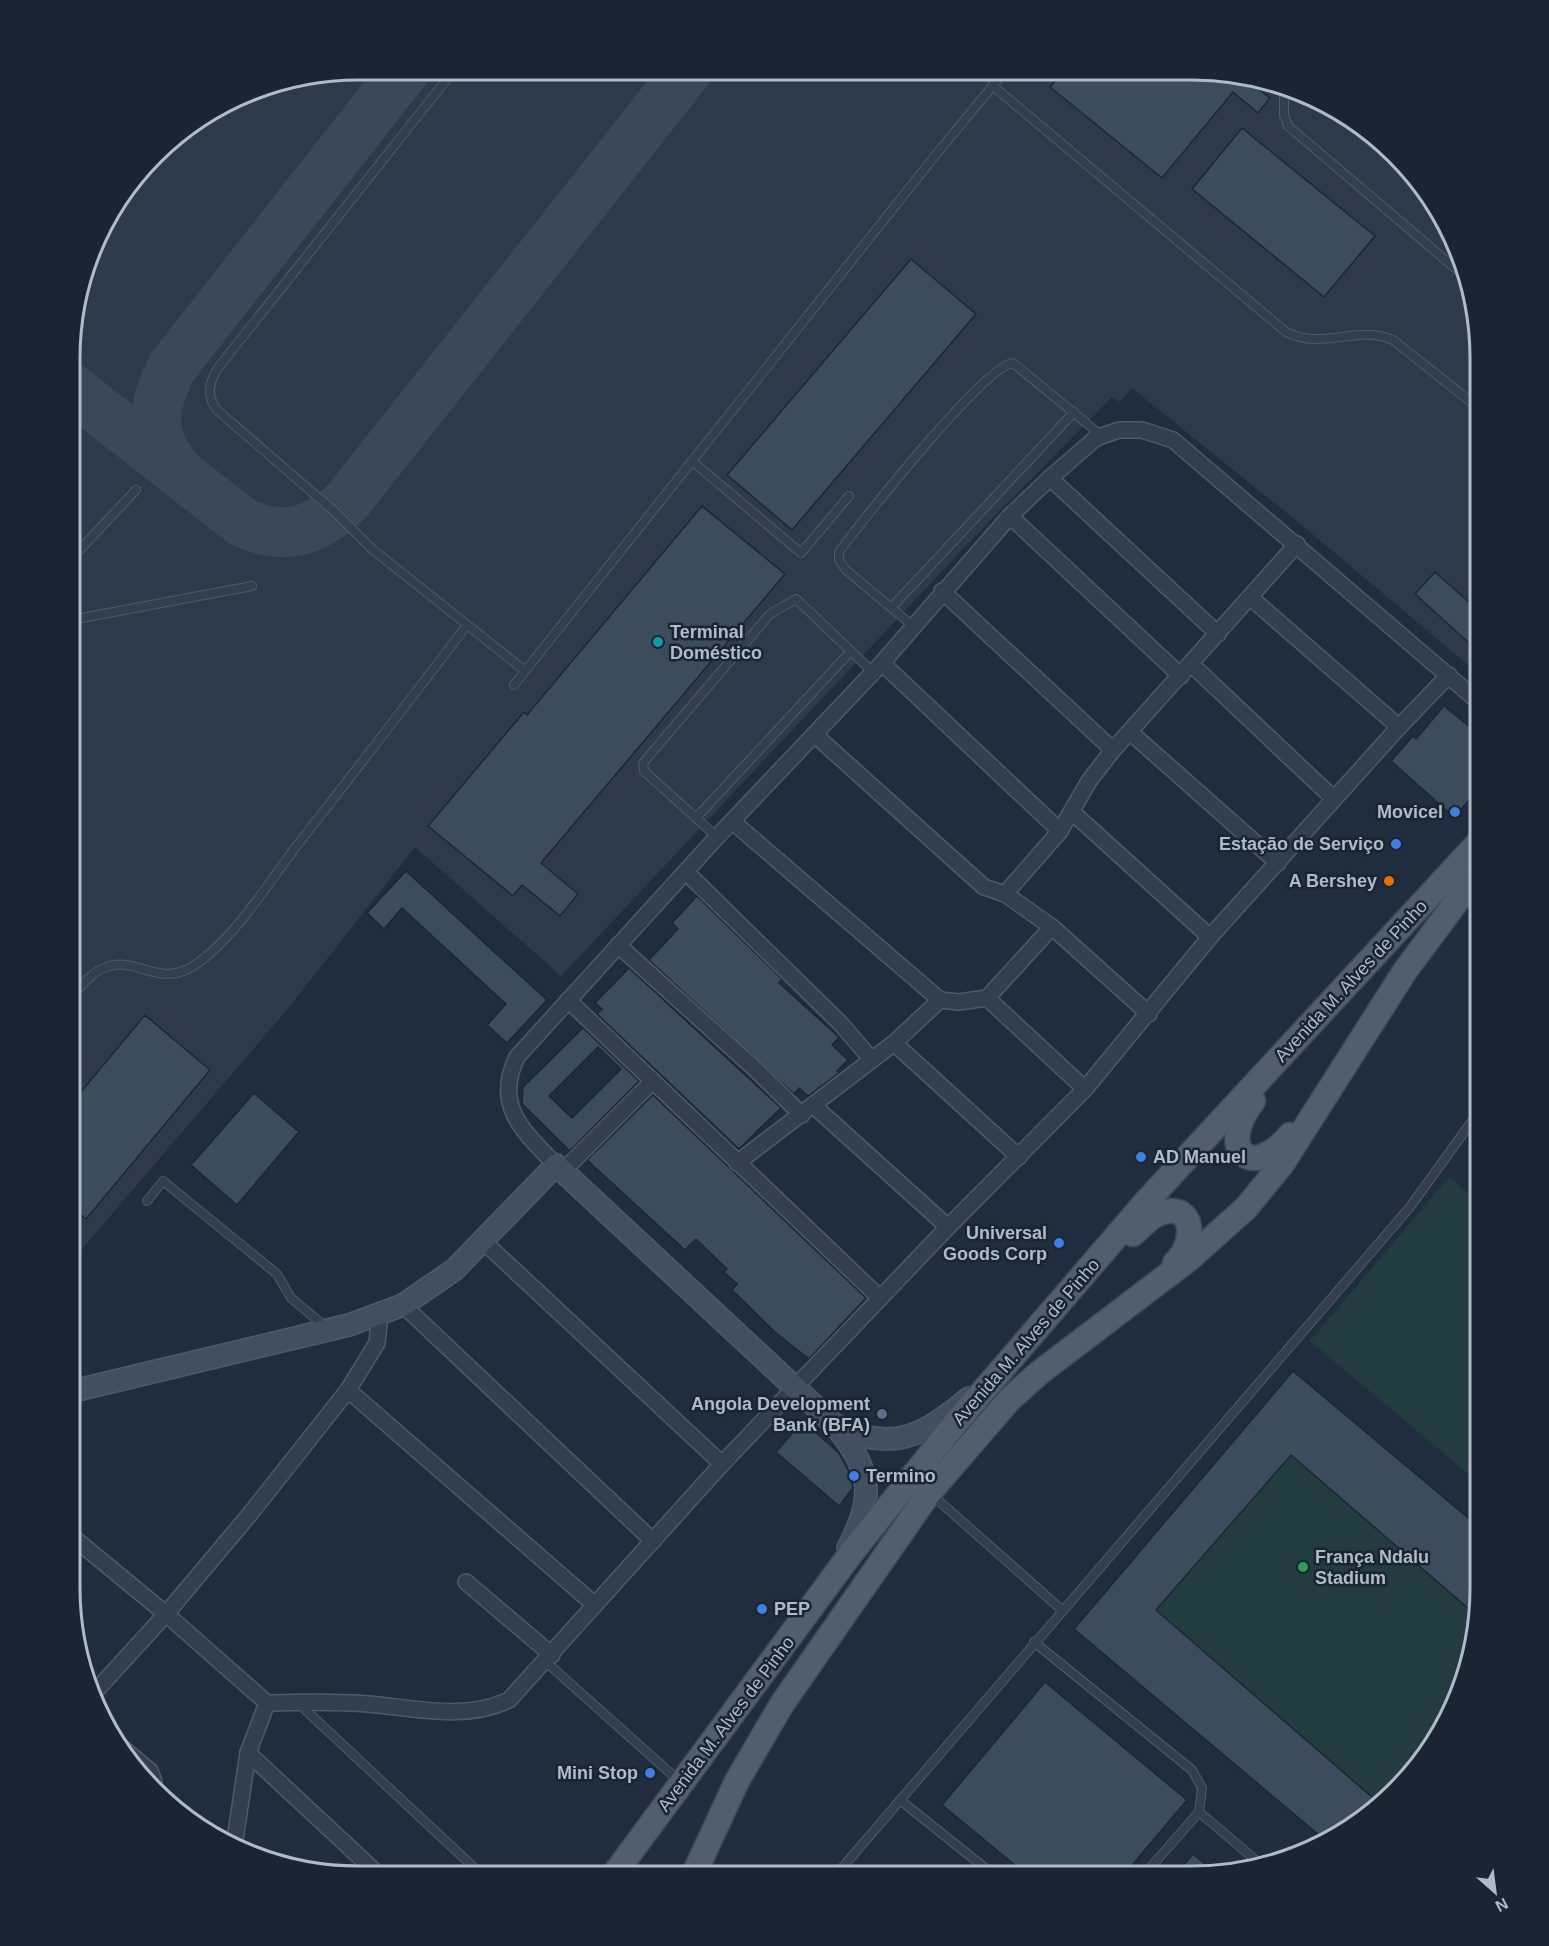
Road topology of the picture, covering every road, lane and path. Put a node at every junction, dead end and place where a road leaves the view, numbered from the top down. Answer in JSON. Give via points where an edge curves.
{"nodes":[{"id":1,"x":446,"y":80,"type":"edge"},
{"id":2,"x":998,"y":80,"type":"edge"},
{"id":3,"x":993,"y":86,"type":"junction"},
{"id":4,"x":1284,"y":95,"type":"edge"},
{"id":5,"x":1455,"y":268,"type":"edge"},
{"id":6,"x":1470,"y":401,"type":"edge"},
{"id":7,"x":1074,"y":412,"type":"junction"},
{"id":8,"x":1101,"y":435,"type":"junction"},
{"id":9,"x":692,"y":461,"type":"junction"},
{"id":10,"x":1050,"y":478,"type":"junction"},
{"id":11,"x":136,"y":490,"type":"dead end"},
{"id":12,"x":849,"y":496,"type":"dead end"},
{"id":13,"x":1010,"y":516,"type":"junction"},
{"id":14,"x":1298,"y":544,"type":"junction"},
{"id":15,"x":80,"y":546,"type":"edge"},
{"id":16,"x":252,"y":586,"type":"dead end"},
{"id":17,"x":942,"y":591,"type":"junction"},
{"id":18,"x":1251,"y":598,"type":"junction"},
{"id":19,"x":892,"y":608,"type":"junction"},
{"id":20,"x":80,"y":618,"type":"edge"},
{"id":21,"x":467,"y":625,"type":"junction"},
{"id":22,"x":913,"y":626,"type":"junction"},
{"id":23,"x":1218,"y":634,"type":"junction"},
{"id":24,"x":851,"y":651,"type":"junction"},
{"id":25,"x":877,"y":667,"type":"junction"},
{"id":26,"x":524,"y":670,"type":"junction"},
{"id":27,"x":1186,"y":670,"type":"junction"},
{"id":28,"x":1449,"y":675,"type":"junction"},
{"id":29,"x":513,"y":685,"type":"dead end"},
{"id":30,"x":1470,"y":694,"type":"edge"},
{"id":31,"x":1399,"y":727,"type":"junction"},
{"id":32,"x":1130,"y":732,"type":"junction"},
{"id":33,"x":815,"y":735,"type":"junction"},
{"id":34,"x":1113,"y":750,"type":"junction"},
{"id":35,"x":1334,"y":799,"type":"junction"},
{"id":36,"x":1072,"y":812,"type":"junction"},
{"id":37,"x":696,"y":818,"type":"junction"},
{"id":38,"x":733,"y":822,"type":"junction"},
{"id":39,"x":1060,"y":831,"type":"junction"},
{"id":40,"x":717,"y":837,"type":"junction"},
{"id":41,"x":1470,"y":853,"type":"edge"},
{"id":42,"x":1278,"y":862,"type":"junction"},
{"id":43,"x":686,"y":872,"type":"junction"},
{"id":44,"x":1470,"y":883,"type":"edge"},
{"id":45,"x":1005,"y":894,"type":"junction"},
{"id":46,"x":1052,"y":927,"type":"junction"},
{"id":47,"x":1210,"y":937,"type":"junction"},
{"id":48,"x":618,"y":945,"type":"junction"},
{"id":49,"x":80,"y":987,"type":"edge"},
{"id":50,"x":987,"y":998,"type":"junction"},
{"id":51,"x":568,"y":1000,"type":"junction"},
{"id":52,"x":940,"y":1000,"type":"junction"},
{"id":53,"x":1323,"y":1012,"type":"junction"},
{"id":54,"x":1149,"y":1014,"type":"junction"},
{"id":55,"x":894,"y":1043,"type":"junction"},
{"id":56,"x":1355,"y":1047,"type":"junction"},
{"id":57,"x":872,"y":1060,"type":"junction"},
{"id":58,"x":654,"y":1081,"type":"junction"},
{"id":59,"x":1085,"y":1089,"type":"junction"},
{"id":60,"x":808,"y":1111,"type":"junction"},
{"id":61,"x":1470,"y":1124,"type":"edge"},
{"id":62,"x":1019,"y":1157,"type":"junction"},
{"id":63,"x":737,"y":1162,"type":"junction"},
{"id":64,"x":559,"y":1168,"type":"junction"},
{"id":65,"x":147,"y":1201,"type":"dead end"},
{"id":66,"x":948,"y":1227,"type":"junction"},
{"id":67,"x":484,"y":1242,"type":"junction"},
{"id":68,"x":880,"y":1298,"type":"junction"},
{"id":69,"x":403,"y":1305,"type":"junction"},
{"id":70,"x":1058,"y":1306,"type":"junction"},
{"id":71,"x":380,"y":1315,"type":"junction"},
{"id":72,"x":329,"y":1330,"type":"junction"},
{"id":73,"x":1090,"y":1333,"type":"junction"},
{"id":74,"x":1005,"y":1367,"type":"junction"},
{"id":75,"x":796,"y":1387,"type":"junction"},
{"id":76,"x":80,"y":1389,"type":"edge"},
{"id":77,"x":348,"y":1390,"type":"junction"},
{"id":78,"x":835,"y":1425,"type":"junction"},
{"id":79,"x":722,"y":1464,"type":"junction"},
{"id":80,"x":929,"y":1493,"type":"junction"},
{"id":81,"x":653,"y":1541,"type":"junction"},
{"id":82,"x":80,"y":1543,"type":"edge"},
{"id":83,"x":466,"y":1582,"type":"dead end"},
{"id":84,"x":824,"y":1590,"type":"junction"},
{"id":85,"x":595,"y":1605,"type":"junction"},
{"id":86,"x":1062,"y":1610,"type":"junction"},
{"id":87,"x":166,"y":1614,"type":"junction"},
{"id":88,"x":1034,"y":1642,"type":"junction"},
{"id":89,"x":549,"y":1659,"type":"junction"},
{"id":90,"x":98,"y":1688,"type":"edge"},
{"id":91,"x":296,"y":1702,"type":"junction"},
{"id":92,"x":267,"y":1703,"type":"junction"},
{"id":93,"x":248,"y":1753,"type":"junction"},
{"id":94,"x":682,"y":1783,"type":"junction"},
{"id":95,"x":900,"y":1800,"type":"junction"},
{"id":96,"x":1199,"y":1812,"type":"junction"},
{"id":97,"x":235,"y":1838,"type":"edge"},
{"id":98,"x":1254,"y":1859,"type":"edge"},
{"id":99,"x":370,"y":1867,"type":"edge"},
{"id":100,"x":473,"y":1867,"type":"edge"},
{"id":101,"x":621,"y":1867,"type":"edge"},
{"id":102,"x":697,"y":1867,"type":"edge"},
{"id":103,"x":843,"y":1867,"type":"edge"},
{"id":104,"x":984,"y":1867,"type":"edge"},
{"id":105,"x":1151,"y":1867,"type":"edge"}],
"edges":[{"from":1,"to":21,"type":"lane","via":[[218,368],[210,391],[217,410],[372,549]]},
{"from":2,"to":3,"type":"lane"},
{"from":3,"to":6,"type":"lane","via":[[1286,332],[1311,341],[1380,335],[1393,340]]},
{"from":3,"to":9,"type":"lane"},
{"from":4,"to":5,"type":"lane","via":[[1288,126]]},
{"from":7,"to":8,"type":"lane"},
{"from":7,"to":19,"type":"lane"},
{"from":7,"to":19,"type":"lane","via":[[1013,363],[1000,367],[976,390],[888,489],[839,552],[846,570]]},
{"from":8,"to":10,"type":"street"},
{"from":8,"to":14,"type":"street","via":[[1142,430],[1173,440]]},
{"from":9,"to":12,"type":"lane","via":[[801,554]]},
{"from":9,"to":26,"type":"lane"},
{"from":10,"to":13,"type":"street"},
{"from":10,"to":23,"type":"street"},
{"from":11,"to":15,"type":"lane"},
{"from":13,"to":17,"type":"street"},
{"from":13,"to":27,"type":"street"},
{"from":14,"to":18,"type":"street"},
{"from":14,"to":28,"type":"street"},
{"from":16,"to":20,"type":"lane"},
{"from":17,"to":22,"type":"street"},
{"from":17,"to":34,"type":"street"},
{"from":18,"to":23,"type":"street"},
{"from":18,"to":31,"type":"street"},
{"from":19,"to":22,"type":"lane"},
{"from":21,"to":26,"type":"lane"},
{"from":21,"to":49,"type":"lane","via":[[249,908],[202,960],[177,974],[154,974],[124,964],[104,968]]},
{"from":22,"to":25,"type":"street"},
{"from":23,"to":27,"type":"street"},
{"from":24,"to":25,"type":"lane"},
{"from":24,"to":37,"type":"lane"},
{"from":24,"to":37,"type":"lane","via":[[796,599],[770,614],[643,763],[645,771]]},
{"from":25,"to":33,"type":"street"},
{"from":25,"to":39,"type":"street"},
{"from":26,"to":29,"type":"lane"},
{"from":27,"to":32,"type":"street"},
{"from":27,"to":35,"type":"street"},
{"from":28,"to":30,"type":"street"},
{"from":28,"to":31,"type":"street"},
{"from":31,"to":35,"type":"street"},
{"from":32,"to":34,"type":"street"},
{"from":32,"to":42,"type":"street"},
{"from":33,"to":38,"type":"street"},
{"from":33,"to":45,"type":"street","via":[[984,887]]},
{"from":34,"to":36,"type":"street"},
{"from":35,"to":42,"type":"street"},
{"from":36,"to":39,"type":"street"},
{"from":36,"to":47,"type":"street"},
{"from":37,"to":40,"type":"lane"},
{"from":38,"to":40,"type":"street"},
{"from":38,"to":52,"type":"street"},
{"from":39,"to":45,"type":"street"},
{"from":40,"to":43,"type":"street"},
{"from":41,"to":53,"type":"main road","name":"Avenida M. Alves de Pinho"},
{"from":42,"to":47,"type":"street"},
{"from":43,"to":48,"type":"street"},
{"from":43,"to":57,"type":"street","via":[[841,1024]]},
{"from":44,"to":56,"type":"main road","name":"Avenida M. Alves de Pinho"},
{"from":45,"to":46,"type":"street"},
{"from":46,"to":50,"type":"street"},
{"from":46,"to":54,"type":"street"},
{"from":47,"to":54,"type":"street"},
{"from":48,"to":51,"type":"street"},
{"from":48,"to":60,"type":"street","via":[[754,1068]]},
{"from":50,"to":52,"type":"street"},
{"from":50,"to":59,"type":"street"},
{"from":51,"to":58,"type":"street"},
{"from":51,"to":64,"type":"street","via":[[517,1057],[508,1083],[512,1113]]},
{"from":52,"to":55,"type":"street"},
{"from":53,"to":56,"type":"main road","via":[[1244,1112],[1236,1134],[1243,1154],[1254,1159],[1267,1157],[1278,1149]]},
{"from":53,"to":70,"type":"main road","name":"Avenida M. Alves de Pinho","via":[[1145,1203]]},
{"from":54,"to":59,"type":"street"},
{"from":55,"to":57,"type":"street"},
{"from":55,"to":62,"type":"street"},
{"from":56,"to":73,"type":"main road","name":"Avenida M. Alves de Pinho","via":[[1282,1164],[1246,1208],[1189,1259]]},
{"from":57,"to":60,"type":"street"},
{"from":58,"to":63,"type":"street"},
{"from":58,"to":64,"type":"street"},
{"from":59,"to":62,"type":"street"},
{"from":60,"to":63,"type":"street"},
{"from":60,"to":66,"type":"street"},
{"from":61,"to":86,"type":"lane","via":[[1410,1207]]},
{"from":62,"to":66,"type":"street"},
{"from":63,"to":68,"type":"street"},
{"from":64,"to":67,"type":"street"},
{"from":64,"to":75,"type":"street"},
{"from":65,"to":72,"type":"lane","via":[[163,1181],[277,1274],[291,1298]]},
{"from":66,"to":68,"type":"street"},
{"from":67,"to":69,"type":"street","via":[[454,1270]]},
{"from":67,"to":79,"type":"street"},
{"from":68,"to":75,"type":"street"},
{"from":69,"to":71,"type":"street"},
{"from":69,"to":81,"type":"street"},
{"from":70,"to":73,"type":"main road","via":[[1150,1218],[1172,1212],[1182,1216],[1191,1232],[1181,1258]]},
{"from":70,"to":74,"type":"main road","name":"Avenida M. Alves de Pinho"},
{"from":71,"to":72,"type":"street"},
{"from":71,"to":77,"type":"street","via":[[377,1343]]},
{"from":72,"to":76,"type":"street"},
{"from":73,"to":80,"type":"main road","name":"Avenida M. Alves de Pinho","via":[[1009,1400]]},
{"from":74,"to":78,"type":"street","via":[[945,1416],[904,1438],[857,1436]]},
{"from":74,"to":84,"type":"main road","name":"Avenida M. Alves de Pinho","via":[[932,1452]]},
{"from":75,"to":78,"type":"street"},
{"from":75,"to":79,"type":"street"},
{"from":77,"to":85,"type":"street"},
{"from":77,"to":87,"type":"street"},
{"from":78,"to":84,"type":"street","via":[[855,1451],[864,1470],[866,1490],[857,1531]]},
{"from":79,"to":81,"type":"street"},
{"from":80,"to":86,"type":"lane"},
{"from":80,"to":102,"type":"main road","name":"Avenida M. Alves de Pinho","via":[[782,1704],[737,1781]]},
{"from":81,"to":85,"type":"street"},
{"from":82,"to":87,"type":"street"},
{"from":83,"to":89,"type":"street"},
{"from":84,"to":94,"type":"main road","name":"Avenida M. Alves de Pinho"},
{"from":85,"to":89,"type":"street"},
{"from":86,"to":88,"type":"lane"},
{"from":87,"to":90,"type":"street"},
{"from":87,"to":92,"type":"street"},
{"from":88,"to":95,"type":"lane"},
{"from":88,"to":96,"type":"lane","via":[[1192,1770],[1202,1788]]},
{"from":89,"to":91,"type":"street","via":[[509,1700],[483,1709],[445,1711]]},
{"from":89,"to":94,"type":"lane"},
{"from":91,"to":92,"type":"street"},
{"from":91,"to":100,"type":"lane"},
{"from":92,"to":93,"type":"street"},
{"from":93,"to":97,"type":"street"},
{"from":93,"to":99,"type":"street"},
{"from":94,"to":101,"type":"main road","name":"Avenida M. Alves de Pinho"},
{"from":95,"to":103,"type":"lane"},
{"from":95,"to":104,"type":"lane"},
{"from":96,"to":98,"type":"lane"},
{"from":96,"to":105,"type":"lane"}]}
